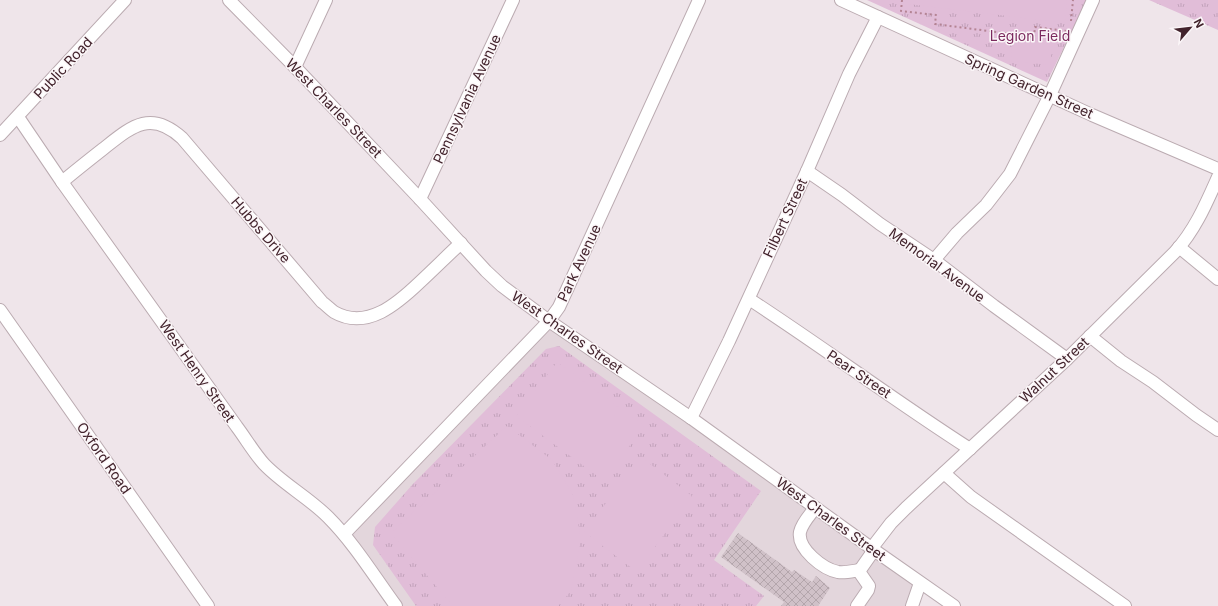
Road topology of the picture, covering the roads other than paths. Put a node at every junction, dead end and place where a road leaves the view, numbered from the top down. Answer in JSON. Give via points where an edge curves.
{"nodes":[{"id":1,"x":125,"y":0,"type":"edge"},
{"id":2,"x":229,"y":0,"type":"edge"},
{"id":3,"x":326,"y":0,"type":"edge"},
{"id":4,"x":513,"y":0,"type":"edge"},
{"id":5,"x":699,"y":0,"type":"edge"},
{"id":6,"x":841,"y":0,"type":"edge"},
{"id":7,"x":1094,"y":0,"type":"edge"},
{"id":8,"x":878,"y":17,"type":"junction"},
{"id":9,"x":295,"y":67,"type":"junction"},
{"id":10,"x":1050,"y":95,"type":"junction"},
{"id":11,"x":18,"y":117,"type":"junction"},
{"id":12,"x":0,"y":135,"type":"edge"},
{"id":13,"x":1218,"y":169,"type":"edge"},
{"id":14,"x":807,"y":171,"type":"junction"},
{"id":15,"x":1218,"y":177,"type":"edge"},
{"id":16,"x":62,"y":182,"type":"junction"},
{"id":17,"x":420,"y":199,"type":"junction"},
{"id":18,"x":461,"y":244,"type":"junction"},
{"id":19,"x":1179,"y":247,"type":"junction"},
{"id":20,"x":934,"y":260,"type":"junction"},
{"id":21,"x":1218,"y":280,"type":"edge"},
{"id":22,"x":748,"y":299,"type":"junction"},
{"id":23,"x":0,"y":310,"type":"edge"},
{"id":24,"x":548,"y":321,"type":"junction"},
{"id":25,"x":1090,"y":336,"type":"junction"},
{"id":26,"x":1068,"y":359,"type":"junction"},
{"id":27,"x":691,"y":418,"type":"junction"},
{"id":28,"x":1218,"y":430,"type":"edge"},
{"id":29,"x":970,"y":450,"type":"junction"},
{"id":30,"x":944,"y":473,"type":"junction"},
{"id":31,"x":815,"y":508,"type":"junction"},
{"id":32,"x":344,"y":534,"type":"junction"},
{"id":33,"x":872,"y":550,"type":"junction"},
{"id":34,"x":860,"y":570,"type":"junction"},
{"id":35,"x":920,"y":583,"type":"junction"},
{"id":36,"x":208,"y":606,"type":"edge"},
{"id":37,"x":396,"y":606,"type":"edge"},
{"id":38,"x":857,"y":606,"type":"edge"},
{"id":39,"x":912,"y":606,"type":"edge"},
{"id":40,"x":954,"y":606,"type":"edge"},
{"id":41,"x":1125,"y":606,"type":"edge"}],
"edges":[{"from":1,"to":11,"type":"street","name":"Public Road"},
{"from":2,"to":9,"type":"street","name":"West Charles Street"},
{"from":3,"to":9,"type":"street"},
{"from":4,"to":17,"type":"street","name":"Pennsylvania Avenue"},
{"from":5,"to":24,"type":"street","name":"Park Avenue","via":[[559,307]]},
{"from":6,"to":8,"type":"street","name":"Spring Garden Street"},
{"from":7,"to":10,"type":"street"},
{"from":8,"to":10,"type":"street","name":"Spring Garden Street"},
{"from":8,"to":14,"type":"street","name":"Filbert Street","via":[[849,74]]},
{"from":9,"to":17,"type":"street","name":"West Charles Street"},
{"from":10,"to":13,"type":"street","name":"Spring Garden Street"},
{"from":10,"to":20,"type":"street","via":[[1006,181]]},
{"from":11,"to":12,"type":"street","name":"Public Road"},
{"from":11,"to":16,"type":"street","name":"West Henry Street"},
{"from":14,"to":20,"type":"street","name":"Memorial Avenue"},
{"from":14,"to":22,"type":"street","name":"Filbert Street"},
{"from":15,"to":19,"type":"street","name":"Walnut Street","via":[[1197,222]]},
{"from":16,"to":18,"type":"street","name":"Hubbs Drive","via":[[128,130],[146,124],[165,126],[182,138],[322,302],[333,312],[345,317],[368,317],[389,309]]},
{"from":16,"to":32,"type":"street","name":"West Henry Street","via":[[264,464],[320,509]]},
{"from":17,"to":18,"type":"street","name":"West Charles Street"},
{"from":18,"to":24,"type":"street","name":"West Charles Street","via":[[502,286]]},
{"from":19,"to":21,"type":"street"},
{"from":19,"to":25,"type":"street","name":"Walnut Street"},
{"from":20,"to":26,"type":"street","name":"Memorial Avenue"},
{"from":22,"to":27,"type":"street","name":"Filbert Street"},
{"from":22,"to":29,"type":"street","name":"Pear Street"},
{"from":23,"to":36,"type":"street","name":"Oxford Road"},
{"from":24,"to":27,"type":"street","name":"West Charles Street"},
{"from":24,"to":32,"type":"street","name":"Park Avenue"},
{"from":25,"to":26,"type":"street","name":"Walnut Street"},
{"from":25,"to":28,"type":"street"},
{"from":26,"to":29,"type":"street","name":"Walnut Street"},
{"from":27,"to":31,"type":"street","name":"West Charles Street"},
{"from":29,"to":30,"type":"street","name":"Walnut Street"},
{"from":30,"to":33,"type":"street","name":"Walnut Street","via":[[891,523]]},
{"from":30,"to":41,"type":"street","via":[[971,496]]},
{"from":31,"to":33,"type":"street","name":"West Charles Street"},
{"from":31,"to":34,"type":"street","via":[[800,531],[804,549],[812,557],[838,572]]},
{"from":32,"to":37,"type":"street","name":"West Henry Street"},
{"from":33,"to":34,"type":"street","name":"Walnut Street"},
{"from":33,"to":35,"type":"street","name":"West Charles Street"},
{"from":34,"to":38,"type":"street","via":[[869,586]]},
{"from":35,"to":39,"type":"street"},
{"from":35,"to":40,"type":"street","name":"West Charles Street"}]}
